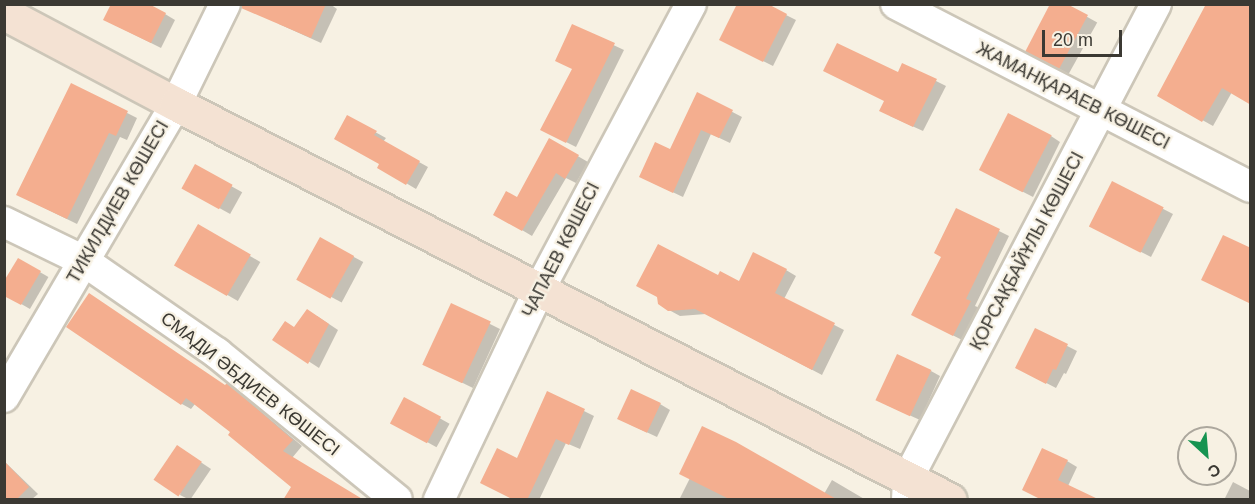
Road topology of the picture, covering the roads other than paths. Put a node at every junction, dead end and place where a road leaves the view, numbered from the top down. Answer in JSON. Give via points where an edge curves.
{"nodes":[{"id":1,"x":225,"y":4,"type":"edge"},
{"id":2,"x":691,"y":4,"type":"edge"},
{"id":3,"x":896,"y":4,"type":"edge"},
{"id":4,"x":1156,"y":4,"type":"edge"},
{"id":5,"x":4,"y":13,"type":"edge"},
{"id":6,"x":176,"y":104,"type":"junction"},
{"id":7,"x":1100,"y":110,"type":"junction"},
{"id":8,"x":1251,"y":187,"type":"edge"},
{"id":9,"x":4,"y":222,"type":"edge"},
{"id":10,"x":84,"y":261,"type":"junction"},
{"id":11,"x":539,"y":290,"type":"junction"},
{"id":12,"x":4,"y":397,"type":"edge"},
{"id":13,"x":908,"y":489,"type":"edge"},
{"id":14,"x":397,"y":500,"type":"edge"},
{"id":15,"x":439,"y":500,"type":"edge"},
{"id":16,"x":950,"y":500,"type":"edge"}],
"edges":[{"from":1,"to":6,"type":"street","name":"ТИКИЛДИЕВ КӨШЕСІ"},
{"from":2,"to":11,"type":"street","name":"ЧАПАЕВ КӨШЕСІ"},
{"from":3,"to":7,"type":"street","name":"ЖАМАНҚАРАЕВ КӨШЕСІ"},
{"from":4,"to":7,"type":"street","name":"ҚОРСАҚБАЙҰЛЫ КӨШЕСІ"},
{"from":5,"to":6,"type":"main road"},
{"from":6,"to":10,"type":"street","name":"ТИКИЛДИЕВ КӨШЕСІ"},
{"from":6,"to":11,"type":"main road"},
{"from":7,"to":8,"type":"street","name":"ЖАМАНҚАРАЕВ КӨШЕСІ"},
{"from":7,"to":13,"type":"street","name":"ҚОРСАҚБАЙҰЛЫ КӨШЕСІ"},
{"from":9,"to":10,"type":"street","name":"СМАДИ ӘБДИЕВ КӨШЕСІ"},
{"from":10,"to":12,"type":"street","name":"ТИКИЛДИЕВ КӨШЕСІ"},
{"from":10,"to":14,"type":"street","name":"СМАДИ ӘБДИЕВ КӨШЕСІ","via":[[217,353]]},
{"from":11,"to":13,"type":"main road"},
{"from":11,"to":15,"type":"street","name":"ЧАПАЕВ КӨШЕСІ"},
{"from":13,"to":16,"type":"main road"}]}
